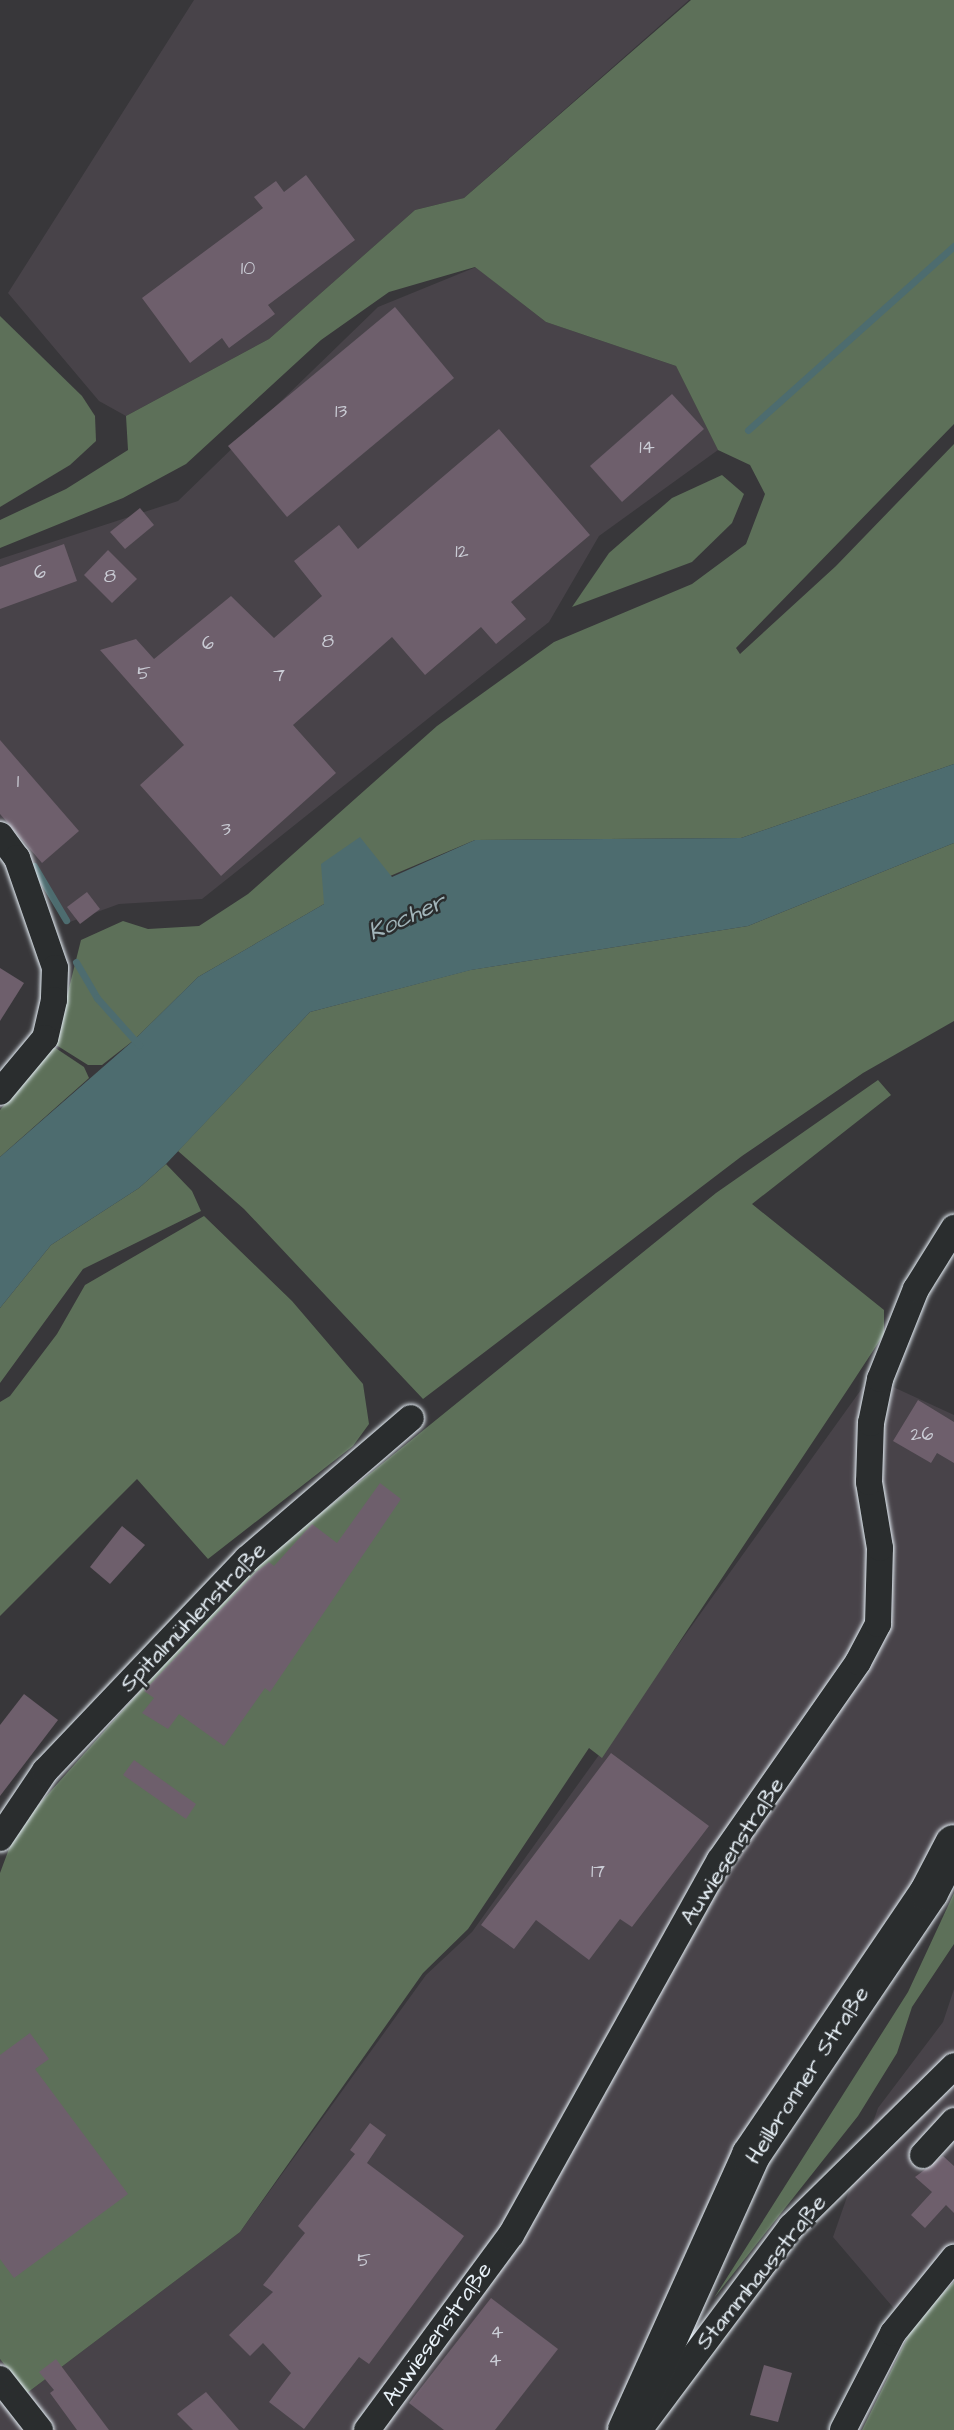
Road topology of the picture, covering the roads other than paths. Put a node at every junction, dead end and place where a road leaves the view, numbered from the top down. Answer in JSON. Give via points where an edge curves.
{"nodes":[{"id":1,"x":0,"y":835,"type":"edge"},
{"id":2,"x":0,"y":1092,"type":"edge"},
{"id":3,"x":954,"y":1228,"type":"edge"},
{"id":4,"x":411,"y":1418,"type":"dead end"},
{"id":5,"x":0,"y":1838,"type":"edge"},
{"id":6,"x":954,"y":1844,"type":"edge"},
{"id":7,"x":954,"y":2066,"type":"edge"},
{"id":8,"x":954,"y":2121,"type":"edge"},
{"id":9,"x":923,"y":2155,"type":"dead end"},
{"id":10,"x":954,"y":2258,"type":"edge"},
{"id":11,"x":0,"y":2379,"type":"edge"},
{"id":12,"x":40,"y":2430,"type":"edge"},
{"id":13,"x":367,"y":2430,"type":"edge"},
{"id":14,"x":627,"y":2430,"type":"edge"},
{"id":15,"x":639,"y":2430,"type":"edge"},
{"id":16,"x":843,"y":2430,"type":"edge"}],
"edges":[{"from":1,"to":2,"type":"street","via":[[17,858],[55,968],[54,1000],[45,1038]]},
{"from":3,"to":13,"type":"street","name":"Auwiesenstraße","via":[[906,1311],[880,1379],[871,1423],[869,1482],[880,1548],[878,1624],[858,1662],[720,1860],[511,2235]]},
{"from":4,"to":5,"type":"street","name":"Spitalmühlenstraße","via":[[247,1559],[45,1771]]},
{"from":6,"to":14,"type":"main road","name":"Heilbronner Straße","via":[[915,1912],[751,2155]]},
{"from":7,"to":15,"type":"street","name":"Stammhausstraße","via":[[791,2227]]},
{"from":8,"to":9,"type":"street"},
{"from":10,"to":16,"type":"street","via":[[893,2333]]},
{"from":11,"to":12,"type":"street"}]}
